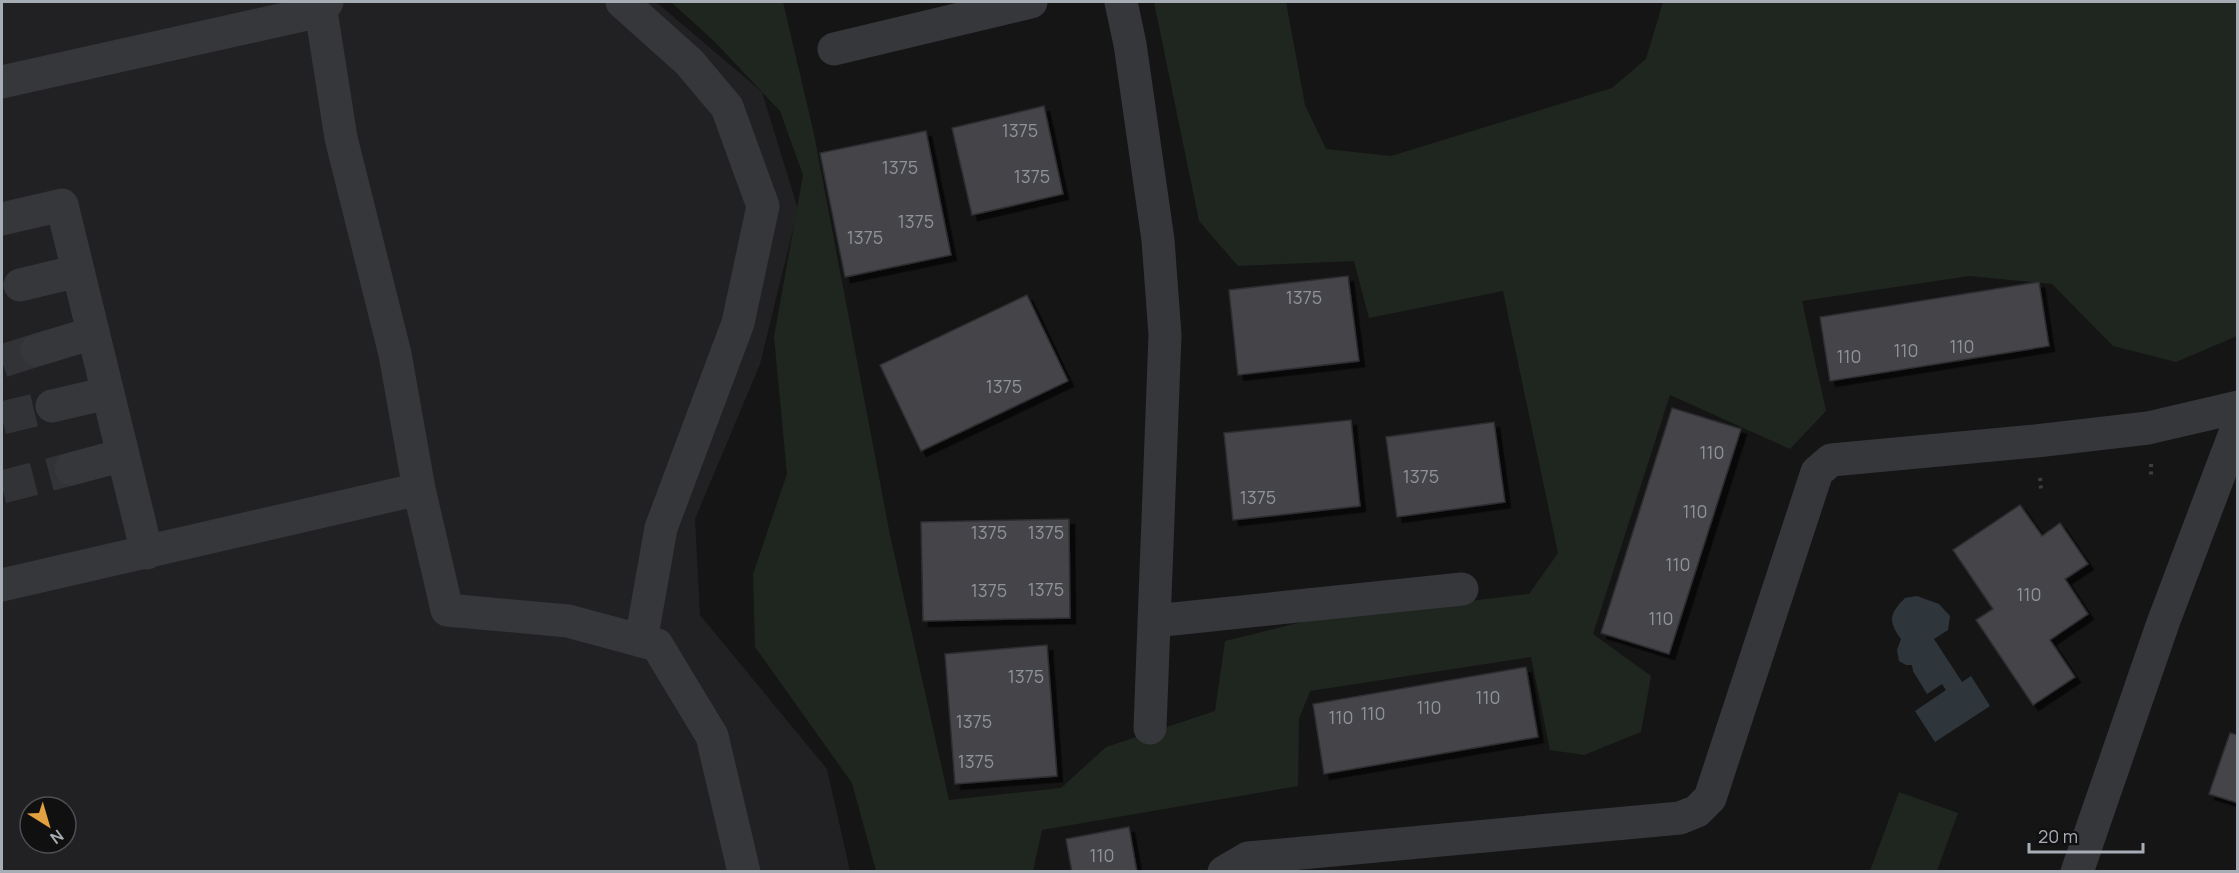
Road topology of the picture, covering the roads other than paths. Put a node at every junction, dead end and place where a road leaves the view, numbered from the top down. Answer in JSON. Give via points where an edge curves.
{"nodes":[{"id":1,"x":622,"y":2,"type":"edge"},
{"id":2,"x":1030,"y":2,"type":"edge"},
{"id":3,"x":1121,"y":2,"type":"edge"},
{"id":4,"x":324,"y":6,"type":"edge"},
{"id":5,"x":834,"y":49,"type":"dead end"},
{"id":6,"x":2,"y":82,"type":"edge"},
{"id":7,"x":2,"y":219,"type":"edge"},
{"id":8,"x":78,"y":271,"type":"junction"},
{"id":9,"x":20,"y":285,"type":"dead end"},
{"id":10,"x":93,"y":333,"type":"junction"},
{"id":11,"x":37,"y":350,"type":"tunnel mouth"},
{"id":12,"x":108,"y":393,"type":"junction"},
{"id":13,"x":52,"y":406,"type":"tunnel mouth"},
{"id":14,"x":2238,"y":407,"type":"edge"},
{"id":15,"x":2238,"y":425,"type":"edge"},
{"id":16,"x":123,"y":455,"type":"junction"},
{"id":17,"x":71,"y":469,"type":"tunnel mouth"},
{"id":18,"x":419,"y":489,"type":"junction"},
{"id":19,"x":147,"y":553,"type":"junction"},
{"id":20,"x":2,"y":585,"type":"edge"},
{"id":21,"x":1462,"y":589,"type":"dead end"},
{"id":22,"x":1155,"y":621,"type":"junction"},
{"id":23,"x":641,"y":640,"type":"junction"},
{"id":24,"x":1150,"y":728,"type":"dead end"},
{"id":25,"x":744,"y":872,"type":"edge"},
{"id":26,"x":1224,"y":872,"type":"edge"},
{"id":27,"x":2077,"y":872,"type":"edge"}],
"edges":[{"from":1,"to":23,"type":"lane","via":[[689,62],[727,107],[763,206],[738,323],[661,528]]},
{"from":2,"to":5,"type":"lane"},
{"from":3,"to":22,"type":"lane","via":[[1158,240],[1165,335]]},
{"from":4,"to":6,"type":"lane"},
{"from":4,"to":18,"type":"lane","via":[[341,138],[395,354]]},
{"from":7,"to":8,"type":"lane","via":[[62,204]]},
{"from":8,"to":9,"type":"lane"},
{"from":8,"to":10,"type":"lane"},
{"from":10,"to":11,"type":"lane"},
{"from":10,"to":12,"type":"lane"},
{"from":12,"to":13,"type":"lane"},
{"from":12,"to":16,"type":"lane"},
{"from":14,"to":26,"type":"lane","via":[[2148,428],[1831,460],[1817,472],[1710,798],[1697,811],[1680,818],[1248,858]]},
{"from":15,"to":27,"type":"lane","via":[[2163,623]]},
{"from":16,"to":17,"type":"lane"},
{"from":16,"to":19,"type":"lane"},
{"from":18,"to":19,"type":"lane"},
{"from":18,"to":23,"type":"lane","via":[[447,610],[567,621]]},
{"from":19,"to":20,"type":"lane"},
{"from":21,"to":22,"type":"lane"},
{"from":22,"to":24,"type":"lane"},
{"from":23,"to":25,"type":"lane","via":[[657,645],[712,736]]}]}
